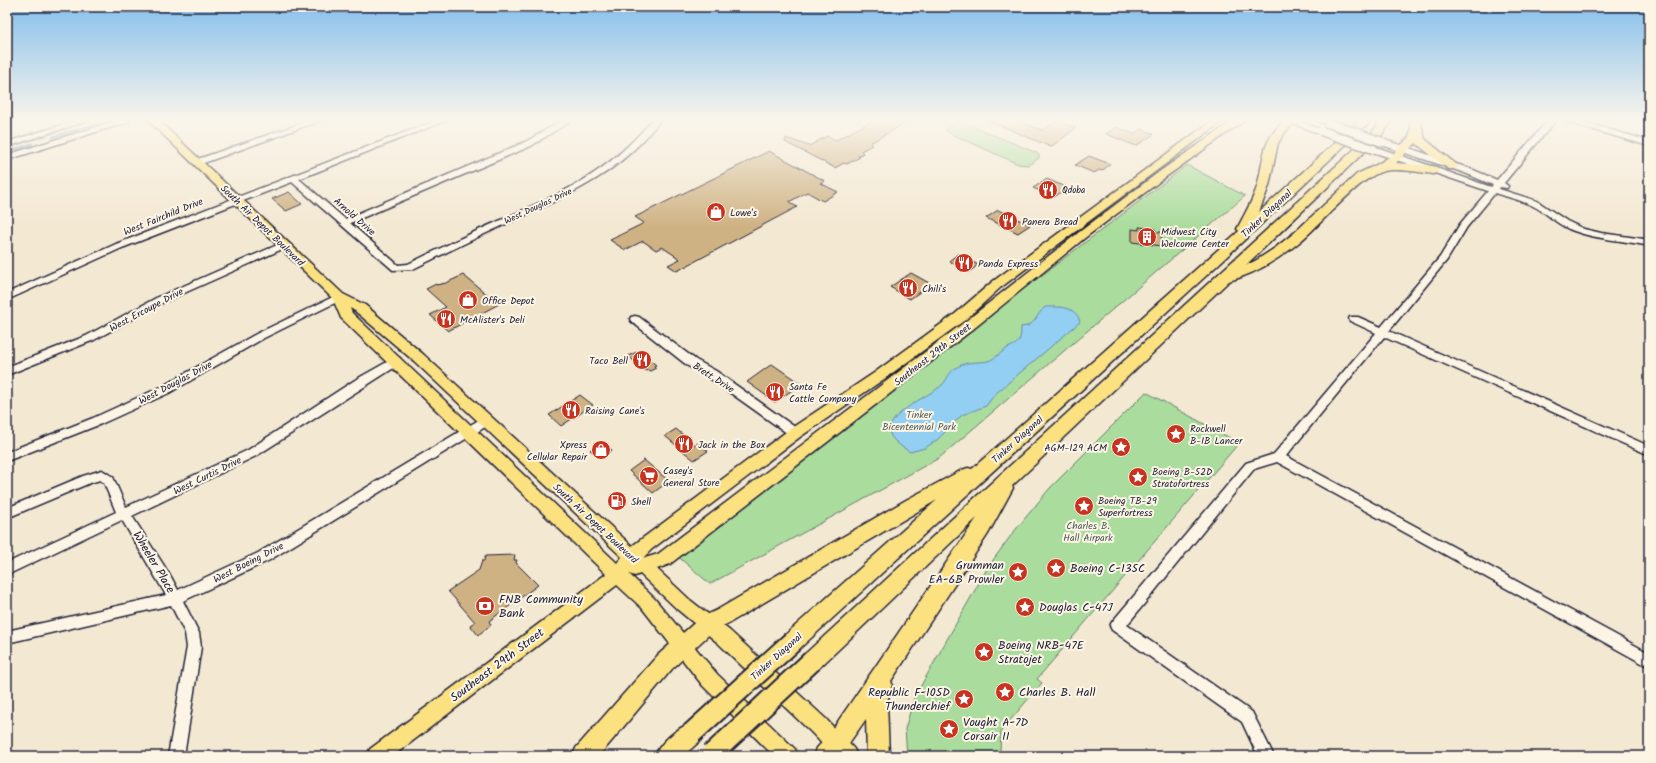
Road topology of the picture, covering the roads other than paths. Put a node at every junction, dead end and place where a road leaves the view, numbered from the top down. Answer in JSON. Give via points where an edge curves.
{"nodes":[{"id":1,"x":191,"y":156,"type":"edge"},
{"id":2,"x":216,"y":156,"type":"edge"},
{"id":3,"x":351,"y":156,"type":"edge"},
{"id":4,"x":501,"y":156,"type":"edge"},
{"id":5,"x":624,"y":156,"type":"edge"},
{"id":6,"x":1171,"y":156,"type":"edge"},
{"id":7,"x":1189,"y":156,"type":"edge"},
{"id":8,"x":1269,"y":156,"type":"edge"},
{"id":9,"x":1328,"y":156,"type":"edge"},
{"id":10,"x":1353,"y":156,"type":"edge"},
{"id":11,"x":1399,"y":156,"type":"edge"},
{"id":12,"x":1404,"y":156,"type":"edge"},
{"id":13,"x":1408,"y":156,"type":"edge"},
{"id":14,"x":1438,"y":156,"type":"edge"},
{"id":15,"x":1523,"y":156,"type":"edge"},
{"id":16,"x":198,"y":162,"type":"junction"},
{"id":17,"x":1452,"y":166,"type":"junction"},
{"id":18,"x":1382,"y":167,"type":"junction"},
{"id":19,"x":1432,"y":170,"type":"junction"},
{"id":20,"x":293,"y":178,"type":"junction"},
{"id":21,"x":1497,"y":187,"type":"junction"},
{"id":22,"x":236,"y":200,"type":"junction"},
{"id":23,"x":345,"y":222,"type":"junction"},
{"id":24,"x":1240,"y":237,"type":"junction"},
{"id":25,"x":1649,"y":237,"type":"edge"},
{"id":26,"x":1649,"y":243,"type":"edge"},
{"id":27,"x":284,"y":245,"type":"junction"},
{"id":28,"x":402,"y":268,"type":"joint"},
{"id":29,"x":1219,"y":280,"type":"junction"},
{"id":30,"x":339,"y":296,"type":"junction"},
{"id":31,"x":7,"y":297,"type":"edge"},
{"id":32,"x":635,"y":319,"type":"dead end"},
{"id":33,"x":1354,"y":319,"type":"dead end"},
{"id":34,"x":1383,"y":331,"type":"junction"},
{"id":35,"x":396,"y":361,"type":"junction"},
{"id":36,"x":7,"y":371,"type":"edge"},
{"id":37,"x":478,"y":426,"type":"junction"},
{"id":38,"x":795,"y":433,"type":"junction"},
{"id":39,"x":1649,"y":451,"type":"edge"},
{"id":40,"x":7,"y":457,"type":"edge"},
{"id":41,"x":1278,"y":457,"type":"junction"},
{"id":42,"x":991,"y":463,"type":"junction"},
{"id":43,"x":1011,"y":475,"type":"junction"},
{"id":44,"x":7,"y":513,"type":"edge"},
{"id":45,"x":124,"y":514,"type":"junction"},
{"id":46,"x":637,"y":562,"type":"junction"},
{"id":47,"x":7,"y":569,"type":"edge"},
{"id":48,"x":617,"y":575,"type":"junction"},
{"id":49,"x":175,"y":598,"type":"junction"},
{"id":50,"x":707,"y":624,"type":"junction"},
{"id":51,"x":7,"y":637,"type":"edge"},
{"id":52,"x":682,"y":646,"type":"junction"},
{"id":53,"x":1649,"y":660,"type":"edge"},
{"id":54,"x":883,"y":674,"type":"junction"},
{"id":55,"x":836,"y":752,"type":"edge"},
{"id":56,"x":711,"y":755,"type":"edge"},
{"id":57,"x":176,"y":756,"type":"edge"},
{"id":58,"x":377,"y":756,"type":"edge"},
{"id":59,"x":584,"y":756,"type":"edge"},
{"id":60,"x":666,"y":756,"type":"edge"},
{"id":61,"x":788,"y":756,"type":"edge"},
{"id":62,"x":878,"y":756,"type":"edge"},
{"id":63,"x":1266,"y":756,"type":"edge"}],
"edges":[{"from":1,"to":16,"type":"main road","name":"South Air Depot Boulevard"},
{"from":2,"to":16,"type":"street"},
{"from":3,"to":20,"type":"street","name":"West Fairchild Drive"},
{"from":4,"to":23,"type":"street"},
{"from":5,"to":28,"type":"street","name":"West Douglas Drive","via":[[604,172],[539,207],[410,267]]},
{"from":6,"to":38,"type":"main road","name":"Southeast 29th Street","via":[[1002,280],[960,317],[880,376]]},
{"from":7,"to":46,"type":"main road","name":"Southeast 29th Street","via":[[664,559]]},
{"from":8,"to":24,"type":"highway","via":[[1260,196]]},
{"from":9,"to":24,"type":"highway","name":"Tinker Diagonal"},
{"from":10,"to":29,"type":"highway","name":"Tinker Diagonal"},
{"from":11,"to":18,"type":"highway"},
{"from":12,"to":19,"type":"street"},
{"from":13,"to":17,"type":"street"},
{"from":14,"to":17,"type":"highway"},
{"from":15,"to":21,"type":"street"},
{"from":16,"to":22,"type":"main road","name":"South Air Depot Boulevard"},
{"from":17,"to":21,"type":"street"},
{"from":18,"to":19,"type":"highway"},
{"from":18,"to":29,"type":"highway","via":[[1361,177],[1280,251],[1260,264]]},
{"from":19,"to":21,"type":"street"},
{"from":20,"to":22,"type":"street","name":"West Fairchild Drive"},
{"from":20,"to":23,"type":"street","name":"Arnold Drive"},
{"from":21,"to":25,"type":"street","via":[[1553,206],[1580,225]]},
{"from":21,"to":26,"type":"street","via":[[1540,206],[1574,229],[1599,236],[1630,238]]},
{"from":21,"to":34,"type":"street","via":[[1463,226],[1444,258]]},
{"from":22,"to":27,"type":"main road","name":"South Air Depot Boulevard"},
{"from":22,"to":31,"type":"street","name":"West Fairchild Drive","via":[[119,246]]},
{"from":23,"to":28,"type":"street","name":"Arnold Drive","via":[[396,268]]},
{"from":24,"to":42,"type":"highway","name":"Tinker Diagonal"},
{"from":27,"to":30,"type":"main road","name":"South Air Depot Boulevard"},
{"from":27,"to":36,"type":"street","name":"West Ercoupe Drive","via":[[160,300],[90,338]]},
{"from":29,"to":43,"type":"highway","name":"Tinker Diagonal"},
{"from":30,"to":35,"type":"main road","name":"South Air Depot Boulevard","via":[[346,315]]},
{"from":30,"to":37,"type":"main road","name":"South Air Depot Boulevard","via":[[360,308],[419,358]]},
{"from":30,"to":40,"type":"street","name":"West Douglas Drive","via":[[260,336],[159,393]]},
{"from":32,"to":38,"type":"street","name":"Brett Drive"},
{"from":33,"to":34,"type":"street"},
{"from":34,"to":39,"type":"street"},
{"from":34,"to":41,"type":"street"},
{"from":35,"to":37,"type":"main road","name":"South Air Depot Boulevard","via":[[410,375]]},
{"from":35,"to":45,"type":"street","name":"West Curtis Drive","via":[[252,453]]},
{"from":37,"to":46,"type":"main road","name":"South Air Depot Boulevard"},
{"from":37,"to":48,"type":"main road","name":"South Air Depot Boulevard"},
{"from":37,"to":49,"type":"street","name":"West Boeing Drive","via":[[263,557]]},
{"from":38,"to":46,"type":"main road","name":"Southeast 29th Street","via":[[646,544]]},
{"from":41,"to":53,"type":"street"},
{"from":41,"to":63,"type":"street","via":[[1250,466],[1117,626],[1247,717]]},
{"from":42,"to":50,"type":"highway","via":[[912,505]]},
{"from":42,"to":60,"type":"highway","name":"Tinker Diagonal","bridge":true},
{"from":43,"to":54,"type":"highway","via":[[981,529]]},
{"from":43,"to":56,"type":"highway","name":"Tinker Diagonal","bridge":true},
{"from":44,"to":45,"type":"street","name":"Wheeler Place","via":[[102,475],[109,480]]},
{"from":45,"to":47,"type":"street","name":"West Curtis Drive"},
{"from":45,"to":49,"type":"street","name":"Wheeler Place"},
{"from":46,"to":48,"type":"main road","name":"Southeast 29th Street"},
{"from":46,"to":50,"type":"main road","name":"South Air Depot Boulevard"},
{"from":48,"to":52,"type":"main road","name":"South Air Depot Boulevard","via":[[648,603]]},
{"from":48,"to":58,"type":"main road","name":"Southeast 29th Street"},
{"from":49,"to":51,"type":"street","name":"West Boeing Drive"},
{"from":49,"to":57,"type":"street","name":"Wheeler Place","via":[[192,633],[194,647]]},
{"from":50,"to":52,"type":"highway"},
{"from":50,"to":55,"type":"main road","name":"South Air Depot Boulevard","via":[[818,725]]},
{"from":52,"to":59,"type":"highway","via":[[665,662]]},
{"from":52,"to":61,"type":"main road","name":"South Air Depot Boulevard","via":[[710,680]]},
{"from":54,"to":55,"type":"highway"},
{"from":54,"to":62,"type":"highway","via":[[876,702]]}]}
